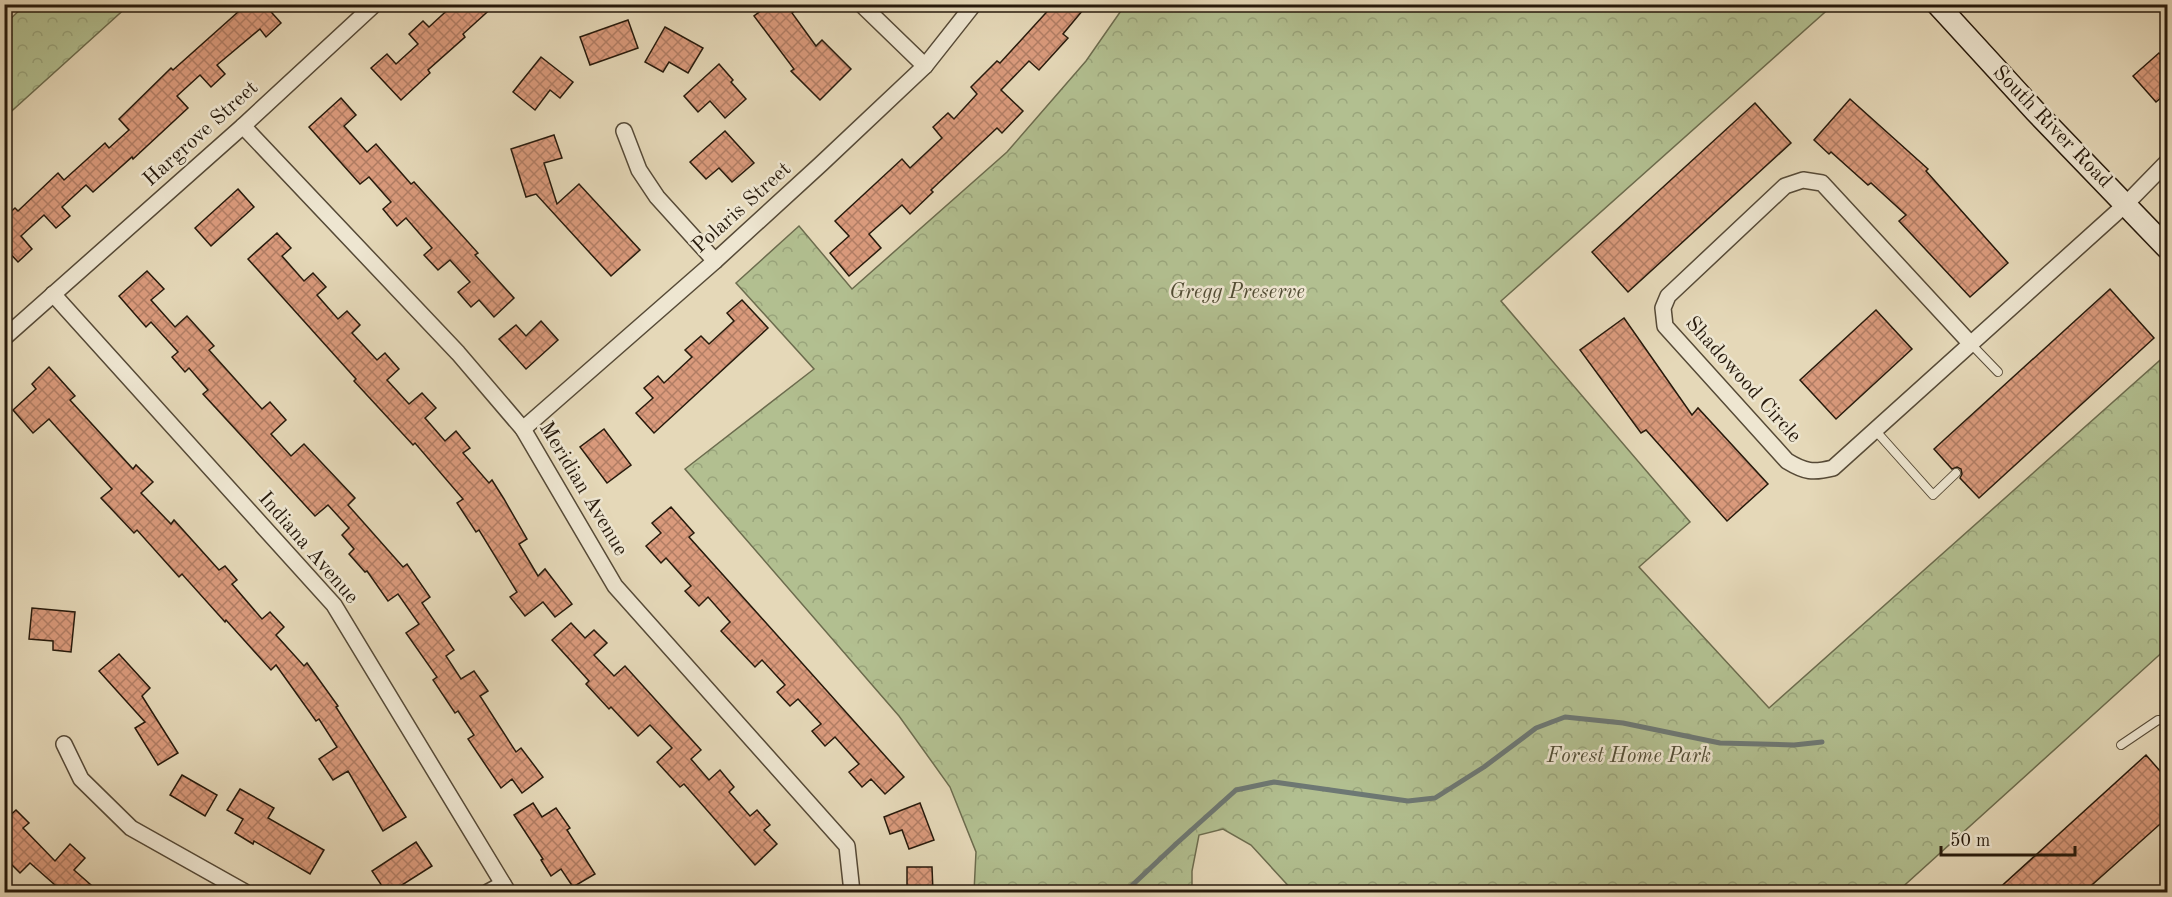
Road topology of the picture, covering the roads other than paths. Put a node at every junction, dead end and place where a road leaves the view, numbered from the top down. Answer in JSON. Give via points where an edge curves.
{"nodes":[{"id":1,"x":375,"y":4,"type":"edge"},
{"id":2,"x":861,"y":4,"type":"edge"},
{"id":3,"x":974,"y":4,"type":"edge"},
{"id":4,"x":1937,"y":4,"type":"edge"},
{"id":5,"x":925,"y":66,"type":"junction"},
{"id":6,"x":243,"y":126,"type":"junction"},
{"id":7,"x":624,"y":131,"type":"dead end"},
{"id":8,"x":2168,"y":161,"type":"edge"},
{"id":9,"x":2126,"y":204,"type":"junction"},
{"id":10,"x":2168,"y":249,"type":"edge"},
{"id":11,"x":715,"y":261,"type":"junction"},
{"id":12,"x":52,"y":294,"type":"junction"},
{"id":13,"x":4,"y":338,"type":"edge"},
{"id":14,"x":1970,"y":343,"type":"junction"},
{"id":15,"x":1998,"y":372,"type":"dead end"},
{"id":16,"x":523,"y":429,"type":"junction"},
{"id":17,"x":1875,"y":430,"type":"junction"},
{"id":18,"x":1956,"y":474,"type":"dead end"},
{"id":19,"x":2168,"y":721,"type":"edge"},
{"id":20,"x":64,"y":744,"type":"dead end"},
{"id":21,"x":2121,"y":746,"type":"dead end"},
{"id":22,"x":505,"y":888,"type":"edge"},
{"id":23,"x":245,"y":892,"type":"edge"},
{"id":24,"x":488,"y":892,"type":"edge"},
{"id":25,"x":852,"y":892,"type":"edge"}],
"edges":[{"from":1,"to":6,"type":"street","name":"Hargrove Street"},
{"from":2,"to":5,"type":"street"},
{"from":3,"to":5,"type":"street","name":"Polaris Street"},
{"from":4,"to":9,"type":"street","name":"South River Road"},
{"from":5,"to":11,"type":"street","name":"Polaris Street"},
{"from":6,"to":12,"type":"street","name":"Hargrove Street"},
{"from":6,"to":16,"type":"street","name":"Meridian Avenue","via":[[458,353]]},
{"from":7,"to":11,"type":"street","via":[[639,170],[657,197]]},
{"from":8,"to":9,"type":"street","name":"Shadowood Circle"},
{"from":9,"to":10,"type":"street","name":"South River Road"},
{"from":9,"to":14,"type":"street","name":"Shadowood Circle"},
{"from":11,"to":16,"type":"street","name":"Polaris Street"},
{"from":12,"to":13,"type":"street","name":"Hargrove Street"},
{"from":12,"to":22,"type":"street","name":"Indiana Avenue","via":[[334,605]]},
{"from":14,"to":15,"type":"lane"},
{"from":14,"to":17,"type":"street","name":"Shadowood Circle"},
{"from":14,"to":17,"type":"street","name":"Shadowood Circle","via":[[1822,183],[1803,180],[1785,186],[1668,296],[1663,308],[1665,326],[1787,461],[1802,470],[1833,468]]},
{"from":16,"to":25,"type":"street","name":"Meridian Avenue","via":[[615,585],[847,846]]},
{"from":17,"to":18,"type":"lane","via":[[1933,495]]},
{"from":19,"to":21,"type":"lane","via":[[2158,720]]},
{"from":20,"to":23,"type":"street","via":[[81,779],[131,828]]},
{"from":22,"to":24,"type":"street"}]}
